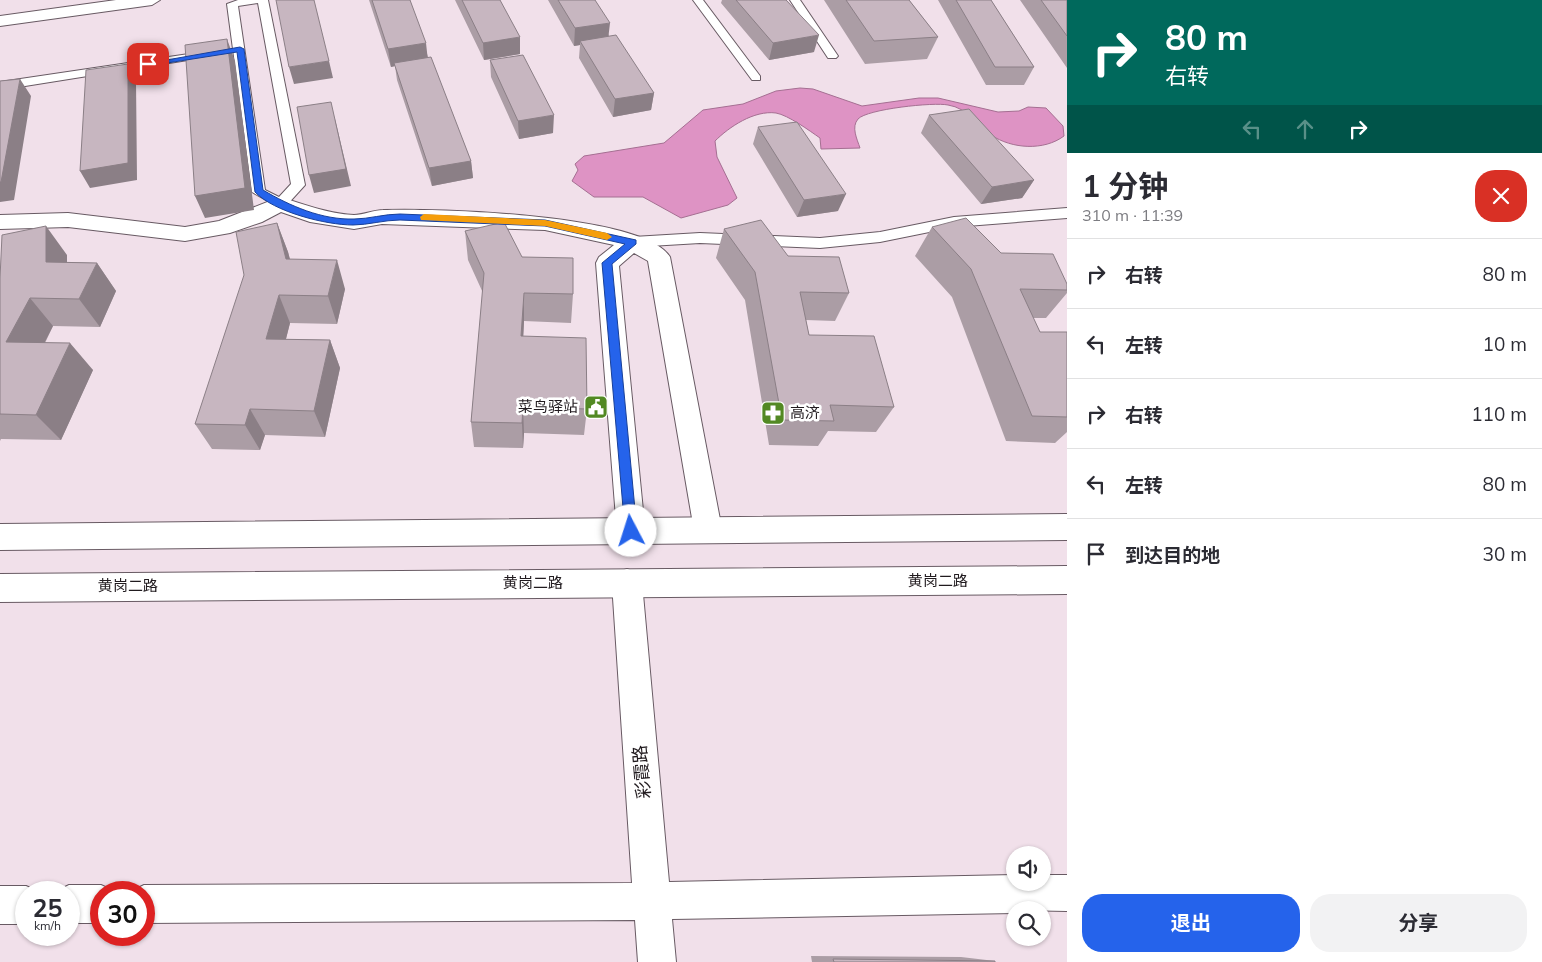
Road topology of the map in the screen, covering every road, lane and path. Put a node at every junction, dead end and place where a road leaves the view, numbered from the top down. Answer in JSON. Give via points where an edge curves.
{"nodes":[{"id":1,"x":79,"y":0,"type":"edge"},
{"id":2,"x":152,"y":0,"type":"edge"},
{"id":3,"x":262,"y":0,"type":"edge"},
{"id":4,"x":698,"y":0,"type":"edge"},
{"id":5,"x":795,"y":0,"type":"edge"},
{"id":6,"x":232,"y":2,"type":"edge"},
{"id":7,"x":0,"y":11,"type":"edge"},
{"id":8,"x":0,"y":21,"type":"edge"},
{"id":9,"x":230,"y":51,"type":"junction"},
{"id":10,"x":832,"y":56,"type":"dead end"},
{"id":11,"x":756,"y":78,"type":"dead end"},
{"id":12,"x":0,"y":86,"type":"edge"},
{"id":13,"x":280,"y":204,"type":"junction"},
{"id":14,"x":1067,"y":213,"type":"edge"},
{"id":15,"x":0,"y":222,"type":"edge"},
{"id":16,"x":633,"y":242,"type":"junction"},
{"id":17,"x":1067,"y":527,"type":"edge"},
{"id":18,"x":708,"y":530,"type":"junction"},
{"id":19,"x":631,"y":531,"type":"junction"},
{"id":20,"x":0,"y":538,"type":"edge"},
{"id":21,"x":1067,"y":580,"type":"edge"},
{"id":22,"x":627,"y":583,"type":"junction"},
{"id":23,"x":0,"y":588,"type":"edge"},
{"id":24,"x":1067,"y":893,"type":"edge"},
{"id":25,"x":652,"y":901,"type":"junction"},
{"id":26,"x":155,"y":904,"type":"edge"},
{"id":27,"x":0,"y":905,"type":"edge"},
{"id":28,"x":15,"y":905,"type":"edge"},
{"id":29,"x":657,"y":962,"type":"edge"}],
"edges":[{"from":1,"to":7,"type":"street"},
{"from":2,"to":8,"type":"street"},
{"from":3,"to":6,"type":"lane"},
{"from":3,"to":13,"type":"lane","via":[[298,185]]},
{"from":4,"to":11,"type":"lane"},
{"from":5,"to":10,"type":"lane"},
{"from":6,"to":9,"type":"lane"},
{"from":9,"to":12,"type":"lane"},
{"from":9,"to":13,"type":"lane","via":[[259,192]]},
{"from":13,"to":15,"type":"street","via":[[222,228],[185,234],[68,220]]},
{"from":13,"to":16,"type":"street","via":[[310,215],[354,222],[400,217],[545,223]]},
{"from":14,"to":16,"type":"lane","via":[[954,222],[880,238],[820,243],[700,238]]},
{"from":16,"to":18,"type":"street","via":[[659,257]]},
{"from":16,"to":19,"type":"street","via":[[607,263]]},
{"from":17,"to":18,"type":"street"},
{"from":18,"to":19,"type":"street"},
{"from":19,"to":20,"type":"street"},
{"from":21,"to":22,"type":"street","name":"黄岗二路"},
{"from":22,"to":23,"type":"street","name":"黄岗二路"},
{"from":22,"to":25,"type":"street","name":"彩霞路"},
{"from":24,"to":25,"type":"street"},
{"from":25,"to":26,"type":"street"},
{"from":25,"to":29,"type":"street","name":"彩霞路"},
{"from":27,"to":28,"type":"street"}]}
